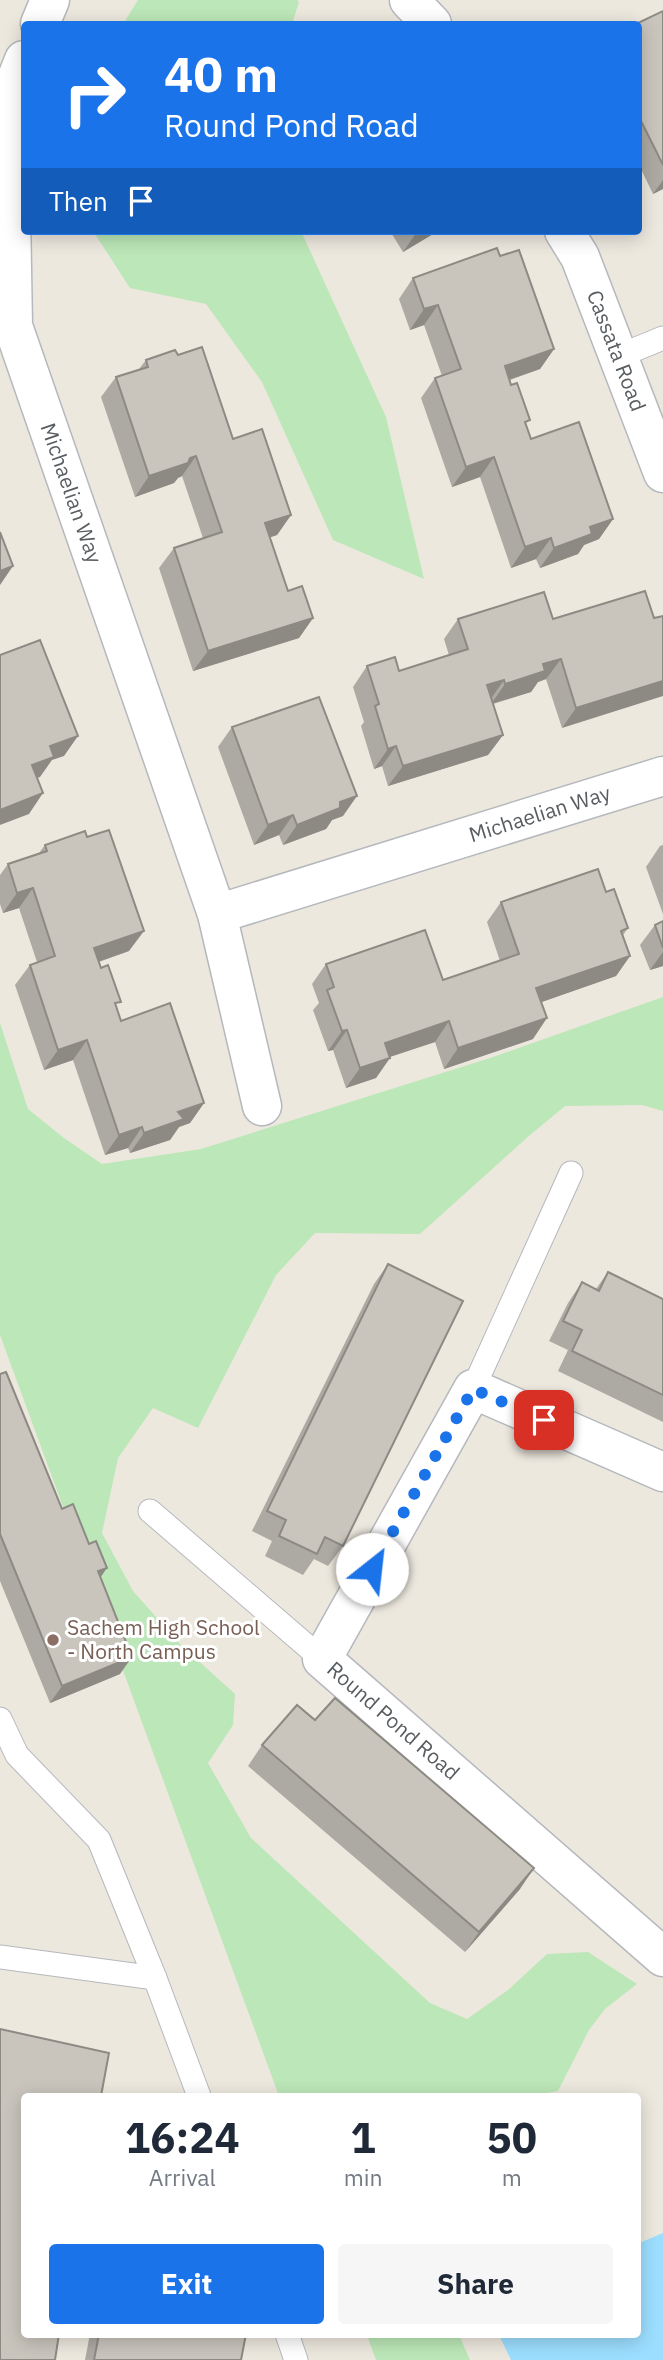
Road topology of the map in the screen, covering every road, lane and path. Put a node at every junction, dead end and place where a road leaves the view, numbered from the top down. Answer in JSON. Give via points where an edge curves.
{"nodes":[{"id":1,"x":50,"y":0,"type":"edge"},
{"id":2,"x":409,"y":0,"type":"edge"},
{"id":3,"x":41,"y":21,"type":"edge"},
{"id":4,"x":429,"y":21,"type":"edge"},
{"id":5,"x":15,"y":70,"type":"edge"},
{"id":6,"x":566,"y":235,"type":"edge"},
{"id":7,"x":663,"y":338,"type":"edge"},
{"id":8,"x":620,"y":356,"type":"junction"},
{"id":9,"x":663,"y":473,"type":"edge"},
{"id":10,"x":663,"y":776,"type":"edge"},
{"id":11,"x":216,"y":914,"type":"junction"},
{"id":12,"x":262,"y":1106,"type":"dead end"},
{"id":13,"x":571,"y":1173,"type":"dead end"},
{"id":14,"x":473,"y":1389,"type":"junction"},
{"id":15,"x":663,"y":1472,"type":"edge"},
{"id":16,"x":150,"y":1511,"type":"dead end"},
{"id":17,"x":322,"y":1659,"type":"junction"},
{"id":18,"x":0,"y":1719,"type":"edge"},
{"id":19,"x":0,"y":1957,"type":"edge"},
{"id":20,"x":663,"y":1957,"type":"edge"},
{"id":21,"x":155,"y":1978,"type":"junction"},
{"id":22,"x":197,"y":2093,"type":"edge"},
{"id":23,"x":288,"y":2338,"type":"edge"},
{"id":24,"x":296,"y":2360,"type":"edge"}],
"edges":[{"from":1,"to":3,"type":"street"},
{"from":2,"to":4,"type":"street"},
{"from":5,"to":11,"type":"street","name":"Michaelian Way","via":[[9,97],[13,326]]},
{"from":6,"to":8,"type":"street","name":"Cassata Road"},
{"from":7,"to":8,"type":"lane"},
{"from":8,"to":9,"type":"street","name":"Cassata Road"},
{"from":10,"to":11,"type":"street","name":"Michaelian Way"},
{"from":11,"to":12,"type":"street","name":"Michaelian Way"},
{"from":13,"to":14,"type":"lane"},
{"from":14,"to":15,"type":"street"},
{"from":14,"to":17,"type":"street","name":"Round Pond Road"},
{"from":16,"to":17,"type":"lane"},
{"from":17,"to":20,"type":"street","name":"Round Pond Road"},
{"from":18,"to":21,"type":"lane","via":[[17,1755],[99,1840]]},
{"from":19,"to":21,"type":"lane"},
{"from":21,"to":22,"type":"lane"},
{"from":23,"to":24,"type":"lane"}]}
